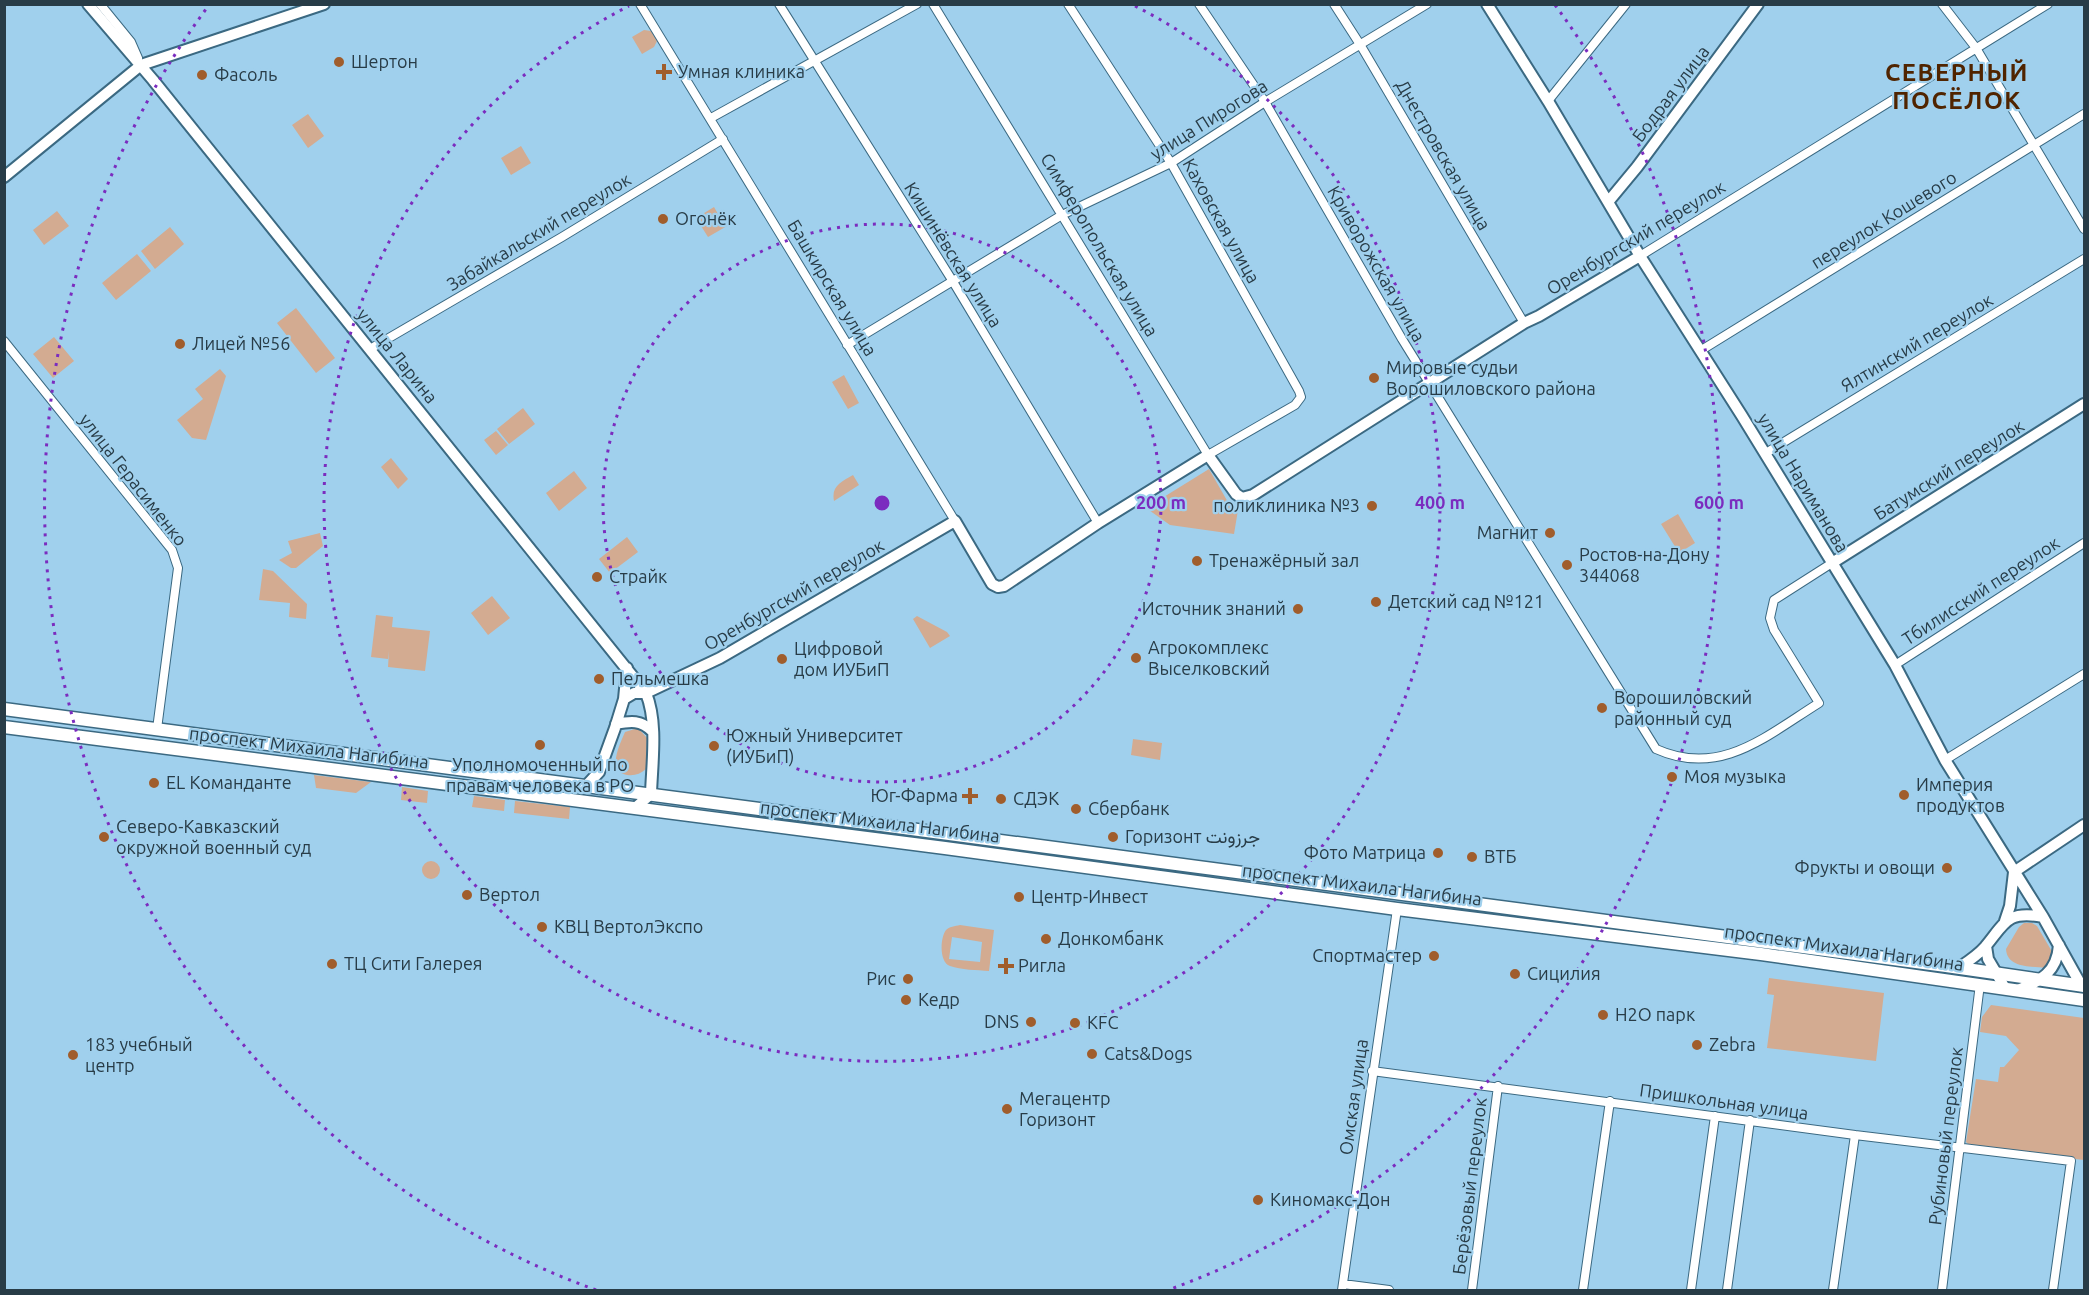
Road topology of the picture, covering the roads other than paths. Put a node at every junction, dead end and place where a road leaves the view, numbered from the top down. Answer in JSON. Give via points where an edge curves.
{"nodes":[{"id":1,"x":88,"y":4,"type":"edge"},
{"id":2,"x":100,"y":4,"type":"edge"},
{"id":3,"x":324,"y":4,"type":"edge"},
{"id":4,"x":640,"y":4,"type":"edge"},
{"id":5,"x":779,"y":4,"type":"edge"},
{"id":6,"x":917,"y":4,"type":"edge"},
{"id":7,"x":933,"y":4,"type":"edge"},
{"id":8,"x":1068,"y":4,"type":"edge"},
{"id":9,"x":1199,"y":4,"type":"edge"},
{"id":10,"x":1334,"y":4,"type":"edge"},
{"id":11,"x":1428,"y":4,"type":"edge"},
{"id":12,"x":1487,"y":4,"type":"edge"},
{"id":13,"x":1626,"y":4,"type":"edge"},
{"id":14,"x":1758,"y":4,"type":"edge"},
{"id":15,"x":1942,"y":4,"type":"edge"},
{"id":16,"x":2048,"y":4,"type":"edge"},
{"id":17,"x":1361,"y":46,"type":"junction"},
{"id":18,"x":1976,"y":48,"type":"junction"},
{"id":19,"x":813,"y":61,"type":"junction"},
{"id":20,"x":141,"y":65,"type":"junction"},
{"id":21,"x":1548,"y":101,"type":"junction"},
{"id":22,"x":1264,"y":102,"type":"junction"},
{"id":23,"x":2085,"y":114,"type":"edge"},
{"id":24,"x":711,"y":118,"type":"junction"},
{"id":25,"x":723,"y":139,"type":"junction"},
{"id":26,"x":2034,"y":146,"type":"junction"},
{"id":27,"x":1171,"y":163,"type":"junction"},
{"id":28,"x":4,"y":177,"type":"edge"},
{"id":29,"x":1608,"y":202,"type":"junction"},
{"id":30,"x":1062,"y":215,"type":"junction"},
{"id":31,"x":2085,"y":229,"type":"edge"},
{"id":32,"x":1641,"y":256,"type":"junction"},
{"id":33,"x":2085,"y":259,"type":"edge"},
{"id":34,"x":952,"y":280,"type":"junction"},
{"id":35,"x":1524,"y":323,"type":"junction"},
{"id":36,"x":4,"y":342,"type":"edge"},
{"id":37,"x":847,"y":345,"type":"junction"},
{"id":38,"x":370,"y":349,"type":"junction"},
{"id":39,"x":1700,"y":351,"type":"junction"},
{"id":40,"x":1430,"y":382,"type":"junction"},
{"id":41,"x":2085,"y":404,"type":"edge"},
{"id":42,"x":1766,"y":453,"type":"junction"},
{"id":43,"x":1208,"y":455,"type":"junction"},
{"id":44,"x":1242,"y":498,"type":"joint"},
{"id":45,"x":955,"y":521,"type":"junction"},
{"id":46,"x":1098,"y":523,"type":"junction"},
{"id":47,"x":2085,"y":543,"type":"edge"},
{"id":48,"x":1832,"y":563,"type":"junction"},
{"id":49,"x":1895,"y":665,"type":"junction"},
{"id":50,"x":627,"y":668,"type":"junction"},
{"id":51,"x":2085,"y":674,"type":"edge"},
{"id":52,"x":646,"y":693,"type":"junction"},
{"id":53,"x":624,"y":699,"type":"junction"},
{"id":54,"x":4,"y":709,"type":"edge"},
{"id":55,"x":616,"y":724,"type":"junction"},
{"id":56,"x":4,"y":727,"type":"edge"},
{"id":57,"x":157,"y":729,"type":"junction"},
{"id":58,"x":652,"y":731,"type":"junction"},
{"id":59,"x":1945,"y":760,"type":"junction"},
{"id":60,"x":599,"y":772,"type":"junction"},
{"id":61,"x":586,"y":786,"type":"junction"},
{"id":62,"x":602,"y":788,"type":"junction"},
{"id":63,"x":651,"y":794,"type":"junction"},
{"id":64,"x":609,"y":804,"type":"junction"},
{"id":65,"x":635,"y":808,"type":"junction"},
{"id":66,"x":2085,"y":825,"type":"edge"},
{"id":67,"x":2014,"y":872,"type":"junction"},
{"id":68,"x":1397,"y":909,"type":"junction"},
{"id":69,"x":2043,"y":917,"type":"junction"},
{"id":70,"x":2005,"y":921,"type":"junction"},
{"id":71,"x":2059,"y":945,"type":"junction"},
{"id":72,"x":1986,"y":946,"type":"junction"},
{"id":73,"x":1960,"y":968,"type":"junction"},
{"id":74,"x":1982,"y":971,"type":"junction"},
{"id":75,"x":1995,"y":973,"type":"junction"},
{"id":76,"x":2041,"y":980,"type":"junction"},
{"id":77,"x":1980,"y":984,"type":"junction"},
{"id":78,"x":2083,"y":986,"type":"edge"},
{"id":79,"x":2005,"y":988,"type":"junction"},
{"id":80,"x":2018,"y":990,"type":"junction"},
{"id":81,"x":2085,"y":1000,"type":"edge"},
{"id":82,"x":1372,"y":1071,"type":"junction"},
{"id":83,"x":1498,"y":1086,"type":"junction"},
{"id":84,"x":1610,"y":1101,"type":"junction"},
{"id":85,"x":1715,"y":1116,"type":"junction"},
{"id":86,"x":1750,"y":1120,"type":"junction"},
{"id":87,"x":1856,"y":1135,"type":"junction"},
{"id":88,"x":1960,"y":1148,"type":"junction"},
{"id":89,"x":1342,"y":1287,"type":"edge"},
{"id":90,"x":1389,"y":1290,"type":"edge"},
{"id":91,"x":1472,"y":1290,"type":"edge"},
{"id":92,"x":1583,"y":1290,"type":"edge"},
{"id":93,"x":1691,"y":1290,"type":"edge"},
{"id":94,"x":1727,"y":1290,"type":"edge"},
{"id":95,"x":1833,"y":1290,"type":"edge"},
{"id":96,"x":1942,"y":1290,"type":"edge"},
{"id":97,"x":2053,"y":1290,"type":"edge"}],
"edges":[{"from":1,"to":20,"type":"street","name":"улица Ларина"},
{"from":2,"to":20,"type":"street","name":"улица Ларина","via":[[130,42]]},
{"from":3,"to":20,"type":"street"},
{"from":4,"to":24,"type":"street","name":"Башкирская улица"},
{"from":5,"to":19,"type":"street","name":"Кишинёвская улица"},
{"from":6,"to":19,"type":"street"},
{"from":7,"to":30,"type":"street","name":"Симферопольская улица"},
{"from":8,"to":27,"type":"street","name":"Каховская улица"},
{"from":9,"to":22,"type":"street","name":"Криворожская улица"},
{"from":10,"to":17,"type":"street","name":"Днестровская улица"},
{"from":11,"to":17,"type":"street","name":"улица Пирогова"},
{"from":12,"to":21,"type":"street","name":"улица Нариманова"},
{"from":13,"to":21,"type":"street"},
{"from":14,"to":29,"type":"street","name":"Бодрая улица"},
{"from":15,"to":18,"type":"street"},
{"from":16,"to":18,"type":"street","name":"Оренбургский переулок"},
{"from":17,"to":22,"type":"street","name":"улица Пирогова"},
{"from":17,"to":35,"type":"street","name":"Днестровская улица"},
{"from":18,"to":26,"type":"street"},
{"from":18,"to":32,"type":"street","name":"Оренбургский переулок"},
{"from":19,"to":24,"type":"street"},
{"from":19,"to":34,"type":"street","name":"Кишинёвская улица"},
{"from":20,"to":28,"type":"street"},
{"from":20,"to":38,"type":"street","name":"улица Ларина"},
{"from":21,"to":29,"type":"street","name":"улица Нариманова"},
{"from":22,"to":27,"type":"street","name":"улица Пирогова"},
{"from":22,"to":40,"type":"street","name":"Криворожская улица"},
{"from":23,"to":26,"type":"street","name":"переулок Кошевого"},
{"from":24,"to":25,"type":"street","name":"Башкирская улица"},
{"from":25,"to":37,"type":"street","name":"Башкирская улица"},
{"from":25,"to":38,"type":"street","name":"Забайкальский переулок"},
{"from":26,"to":31,"type":"street"},
{"from":26,"to":39,"type":"street","name":"переулок Кошевого"},
{"from":27,"to":30,"type":"street","name":"улица Пирогова"},
{"from":27,"to":43,"type":"street","name":"Каховская улица","via":[[1300,397],[1295,405]]},
{"from":29,"to":32,"type":"street","name":"улица Нариманова"},
{"from":30,"to":34,"type":"street","name":"улица Пирогова"},
{"from":30,"to":43,"type":"street","name":"Симферопольская улица"},
{"from":32,"to":35,"type":"street","name":"Оренбургский переулок"},
{"from":32,"to":39,"type":"street","name":"улица Нариманова"},
{"from":33,"to":42,"type":"street","name":"Ялтинский переулок"},
{"from":34,"to":37,"type":"street","name":"улица Пирогова"},
{"from":34,"to":46,"type":"street","name":"Кишинёвская улица"},
{"from":35,"to":40,"type":"street","name":"Оренбургский переулок"},
{"from":36,"to":57,"type":"street","name":"улица Герасименко","via":[[176,558],[178,568]]},
{"from":37,"to":45,"type":"street","name":"Башкирская улица"},
{"from":38,"to":50,"type":"street","name":"улица Ларина"},
{"from":39,"to":42,"type":"street","name":"улица Нариманова"},
{"from":40,"to":44,"type":"street","name":"Оренбургский переулок","via":[[1253,495]]},
{"from":40,"to":48,"type":"street","name":"Криворожская улица","via":[[1656,749],[1698,760],[1728,754],[1751,745],[1819,703],[1770,618],[1774,600]]},
{"from":41,"to":48,"type":"street","name":"Батумский переулок"},
{"from":42,"to":48,"type":"street","name":"улица Нариманова"},
{"from":43,"to":44,"type":"street","name":"Симферопольская улица"},
{"from":43,"to":46,"type":"street"},
{"from":45,"to":46,"type":"street","name":"Башкирская улица","via":[[992,584],[998,587]]},
{"from":45,"to":52,"type":"street","name":"Оренбургский переулок","via":[[720,658]]},
{"from":47,"to":49,"type":"street","name":"Тбилисский переулок"},
{"from":48,"to":49,"type":"street","name":"улица Нариманова"},
{"from":49,"to":59,"type":"street","name":"улица Нариманова"},
{"from":50,"to":52,"type":"street","name":"улица Ларина"},
{"from":50,"to":53,"type":"street"},
{"from":51,"to":59,"type":"street"},
{"from":52,"to":53,"type":"street","name":"Оренбургский переулок","via":[[634,693]]},
{"from":52,"to":58,"type":"street"},
{"from":53,"to":55,"type":"street"},
{"from":54,"to":57,"type":"main road","name":"проспект Михаила Нагибина"},
{"from":55,"to":58,"type":"street","via":[[636,721]]},
{"from":55,"to":60,"type":"street"},
{"from":56,"to":64,"type":"main road","name":"проспект Михаила Нагибина"},
{"from":57,"to":61,"type":"main road","name":"проспект Михаила Нагибина"},
{"from":58,"to":63,"type":"street"},
{"from":59,"to":67,"type":"street","name":"улица Нариманова"},
{"from":60,"to":61,"type":"street"},
{"from":60,"to":62,"type":"street"},
{"from":61,"to":62,"type":"main road","name":"проспект Михаила Нагибина"},
{"from":62,"to":63,"type":"main road","name":"проспект Михаила Нагибина"},
{"from":62,"to":64,"type":"street"},
{"from":63,"to":65,"type":"street"},
{"from":63,"to":73,"type":"main road","name":"проспект Михаила Нагибина"},
{"from":64,"to":65,"type":"main road","name":"проспект Михаила Нагибина"},
{"from":65,"to":68,"type":"main road","name":"проспект Михаила Нагибина"},
{"from":66,"to":67,"type":"street"},
{"from":67,"to":69,"type":"street","name":"улица Нариманова"},
{"from":67,"to":70,"type":"street"},
{"from":68,"to":77,"type":"main road","name":"проспект Михаила Нагибина"},
{"from":68,"to":82,"type":"street","name":"Омская улица"},
{"from":69,"to":70,"type":"street","via":[[2024,915]]},
{"from":69,"to":71,"type":"street","name":"улица Нариманова"},
{"from":70,"to":72,"type":"street"},
{"from":71,"to":76,"type":"street","via":[[2055,966]]},
{"from":71,"to":78,"type":"street","name":"улица Нариманова"},
{"from":72,"to":73,"type":"street"},
{"from":72,"to":74,"type":"street"},
{"from":72,"to":75,"type":"street"},
{"from":73,"to":74,"type":"main road","name":"проспект Михаила Нагибина"},
{"from":74,"to":75,"type":"main road","name":"проспект Михаила Нагибина"},
{"from":74,"to":77,"type":"street"},
{"from":75,"to":76,"type":"main road","name":"проспект Михаила Нагибина"},
{"from":75,"to":79,"type":"street"},
{"from":76,"to":78,"type":"main road","name":"проспект Михаила Нагибина"},
{"from":76,"to":80,"type":"street"},
{"from":77,"to":79,"type":"main road","name":"проспект Михаила Нагибина"},
{"from":77,"to":88,"type":"street","name":"Рубиновый переулок"},
{"from":79,"to":80,"type":"main road","name":"проспект Михаила Нагибина"},
{"from":80,"to":81,"type":"main road","name":"проспект Михаила Нагибина"},
{"from":82,"to":83,"type":"street","name":"Пришкольная улица"},
{"from":82,"to":89,"type":"street","name":"Омская улица"},
{"from":83,"to":84,"type":"street","name":"Пришкольная улица"},
{"from":83,"to":91,"type":"street","name":"Берёзовый переулок"},
{"from":84,"to":85,"type":"street","name":"Пришкольная улица"},
{"from":84,"to":92,"type":"street"},
{"from":85,"to":86,"type":"street","name":"Пришкольная улица"},
{"from":85,"to":93,"type":"street"},
{"from":86,"to":87,"type":"street","name":"Пришкольная улица"},
{"from":86,"to":94,"type":"street"},
{"from":87,"to":88,"type":"street","name":"Пришкольная улица"},
{"from":87,"to":95,"type":"street"},
{"from":88,"to":96,"type":"street","name":"Рубиновый переулок"},
{"from":88,"to":97,"type":"street","name":"Пришкольная улица","via":[[2071,1161]]},
{"from":89,"to":90,"type":"street"}]}
